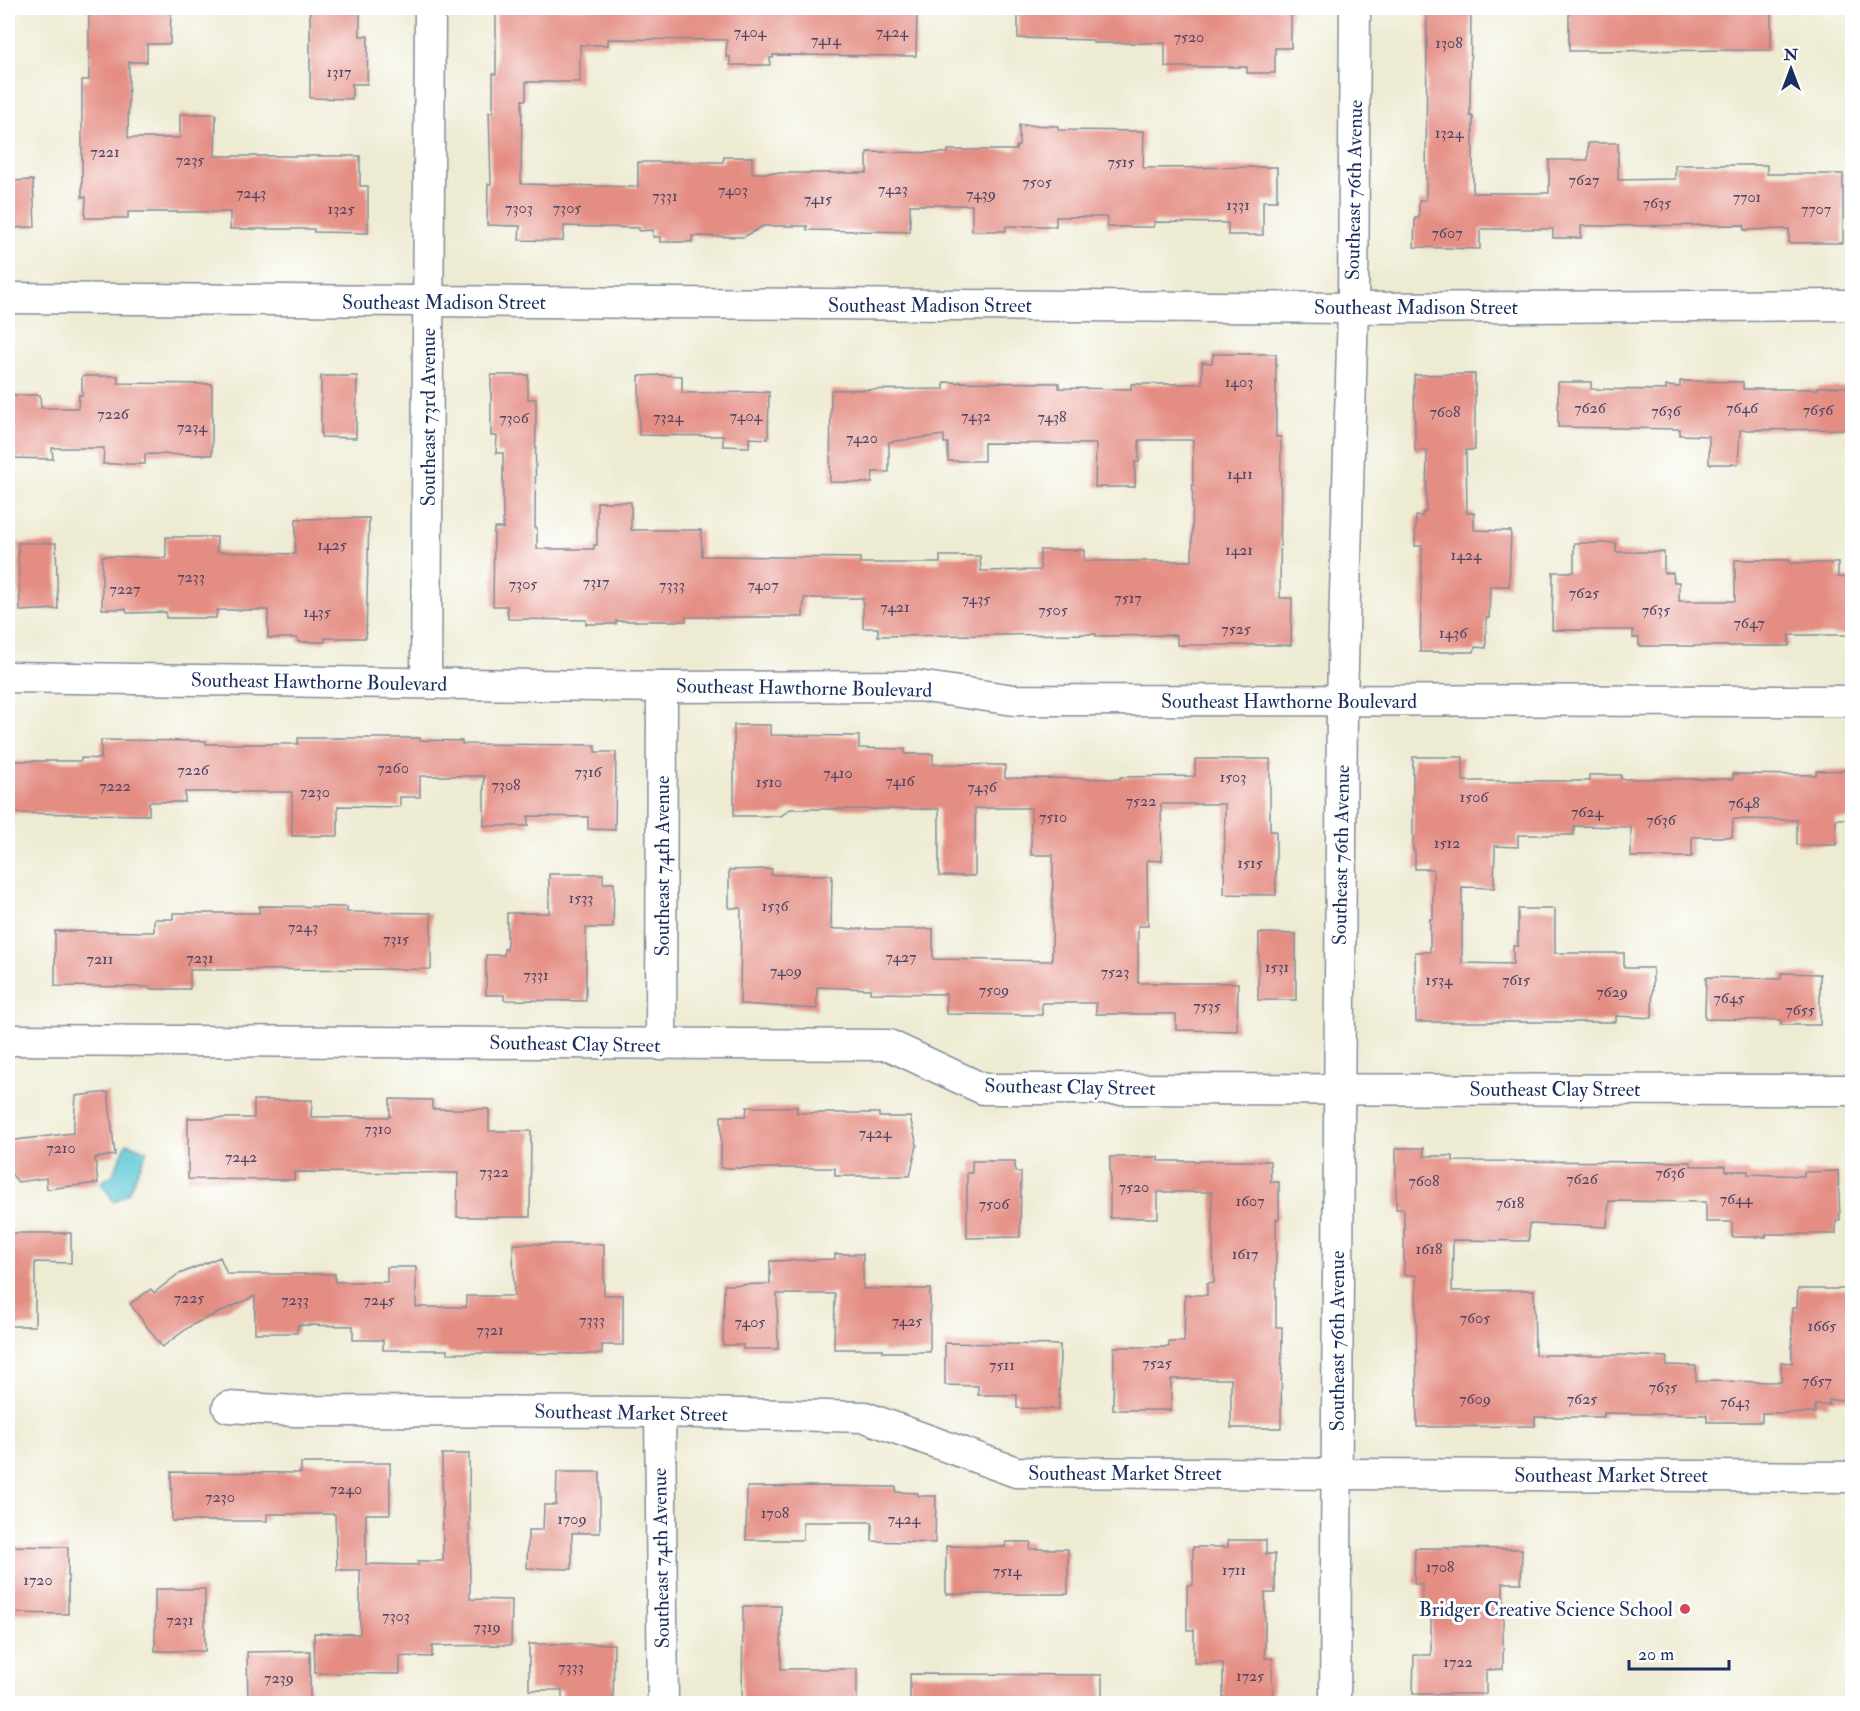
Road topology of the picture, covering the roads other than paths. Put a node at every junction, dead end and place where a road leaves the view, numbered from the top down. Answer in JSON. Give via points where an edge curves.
{"nodes":[{"id":1,"x":430,"y":8,"type":"edge"},
{"id":2,"x":1355,"y":8,"type":"edge"},
{"id":3,"x":8,"y":298,"type":"edge"},
{"id":4,"x":428,"y":302,"type":"junction"},
{"id":5,"x":1852,"y":305,"type":"edge"},
{"id":6,"x":1353,"y":308,"type":"junction"},
{"id":7,"x":8,"y":677,"type":"edge"},
{"id":8,"x":426,"y":683,"type":"junction"},
{"id":9,"x":662,"y":687,"type":"junction"},
{"id":10,"x":1342,"y":701,"type":"junction"},
{"id":11,"x":1852,"y":701,"type":"edge"},
{"id":12,"x":8,"y":1040,"type":"edge"},
{"id":13,"x":661,"y":1045,"type":"junction"},
{"id":14,"x":1339,"y":1089,"type":"junction"},
{"id":15,"x":1852,"y":1090,"type":"edge"},
{"id":16,"x":228,"y":1407,"type":"dead end"},
{"id":17,"x":660,"y":1412,"type":"junction"},
{"id":18,"x":1336,"y":1474,"type":"junction"},
{"id":19,"x":1852,"y":1477,"type":"edge"},
{"id":20,"x":663,"y":1704,"type":"edge"},
{"id":21,"x":1335,"y":1704,"type":"edge"}],
"edges":[{"from":1,"to":4,"type":"street","name":"Southeast 73rd Avenue"},
{"from":2,"to":6,"type":"street","name":"Southeast 76th Avenue"},
{"from":3,"to":4,"type":"street","name":"Southeast Madison Street"},
{"from":4,"to":6,"type":"street","name":"Southeast Madison Street"},
{"from":4,"to":8,"type":"street","name":"Southeast 73rd Avenue"},
{"from":5,"to":6,"type":"street","name":"Southeast Madison Street"},
{"from":6,"to":10,"type":"street","name":"Southeast 76th Avenue"},
{"from":7,"to":8,"type":"street","name":"Southeast Hawthorne Boulevard"},
{"from":8,"to":9,"type":"street","name":"Southeast Hawthorne Boulevard"},
{"from":9,"to":10,"type":"street","name":"Southeast Hawthorne Boulevard","via":[[918,686],[1014,700]]},
{"from":9,"to":13,"type":"street","name":"Southeast 74th Avenue"},
{"from":10,"to":11,"type":"street","name":"Southeast Hawthorne Boulevard"},
{"from":10,"to":14,"type":"street","name":"Southeast 76th Avenue"},
{"from":12,"to":13,"type":"street","name":"Southeast Clay Street"},
{"from":13,"to":14,"type":"street","name":"Southeast Clay Street","via":[[889,1045],[983,1089]]},
{"from":14,"to":15,"type":"street","name":"Southeast Clay Street"},
{"from":14,"to":18,"type":"street","name":"Southeast 76th Avenue"},
{"from":16,"to":17,"type":"street","name":"Southeast Market Street","via":[[296,1411]]},
{"from":17,"to":18,"type":"street","name":"Southeast Market Street","via":[[865,1417],[1016,1472]]},
{"from":17,"to":20,"type":"street","name":"Southeast 74th Avenue"},
{"from":18,"to":19,"type":"street","name":"Southeast Market Street"},
{"from":18,"to":21,"type":"street","name":"Southeast 76th Avenue"}]}
